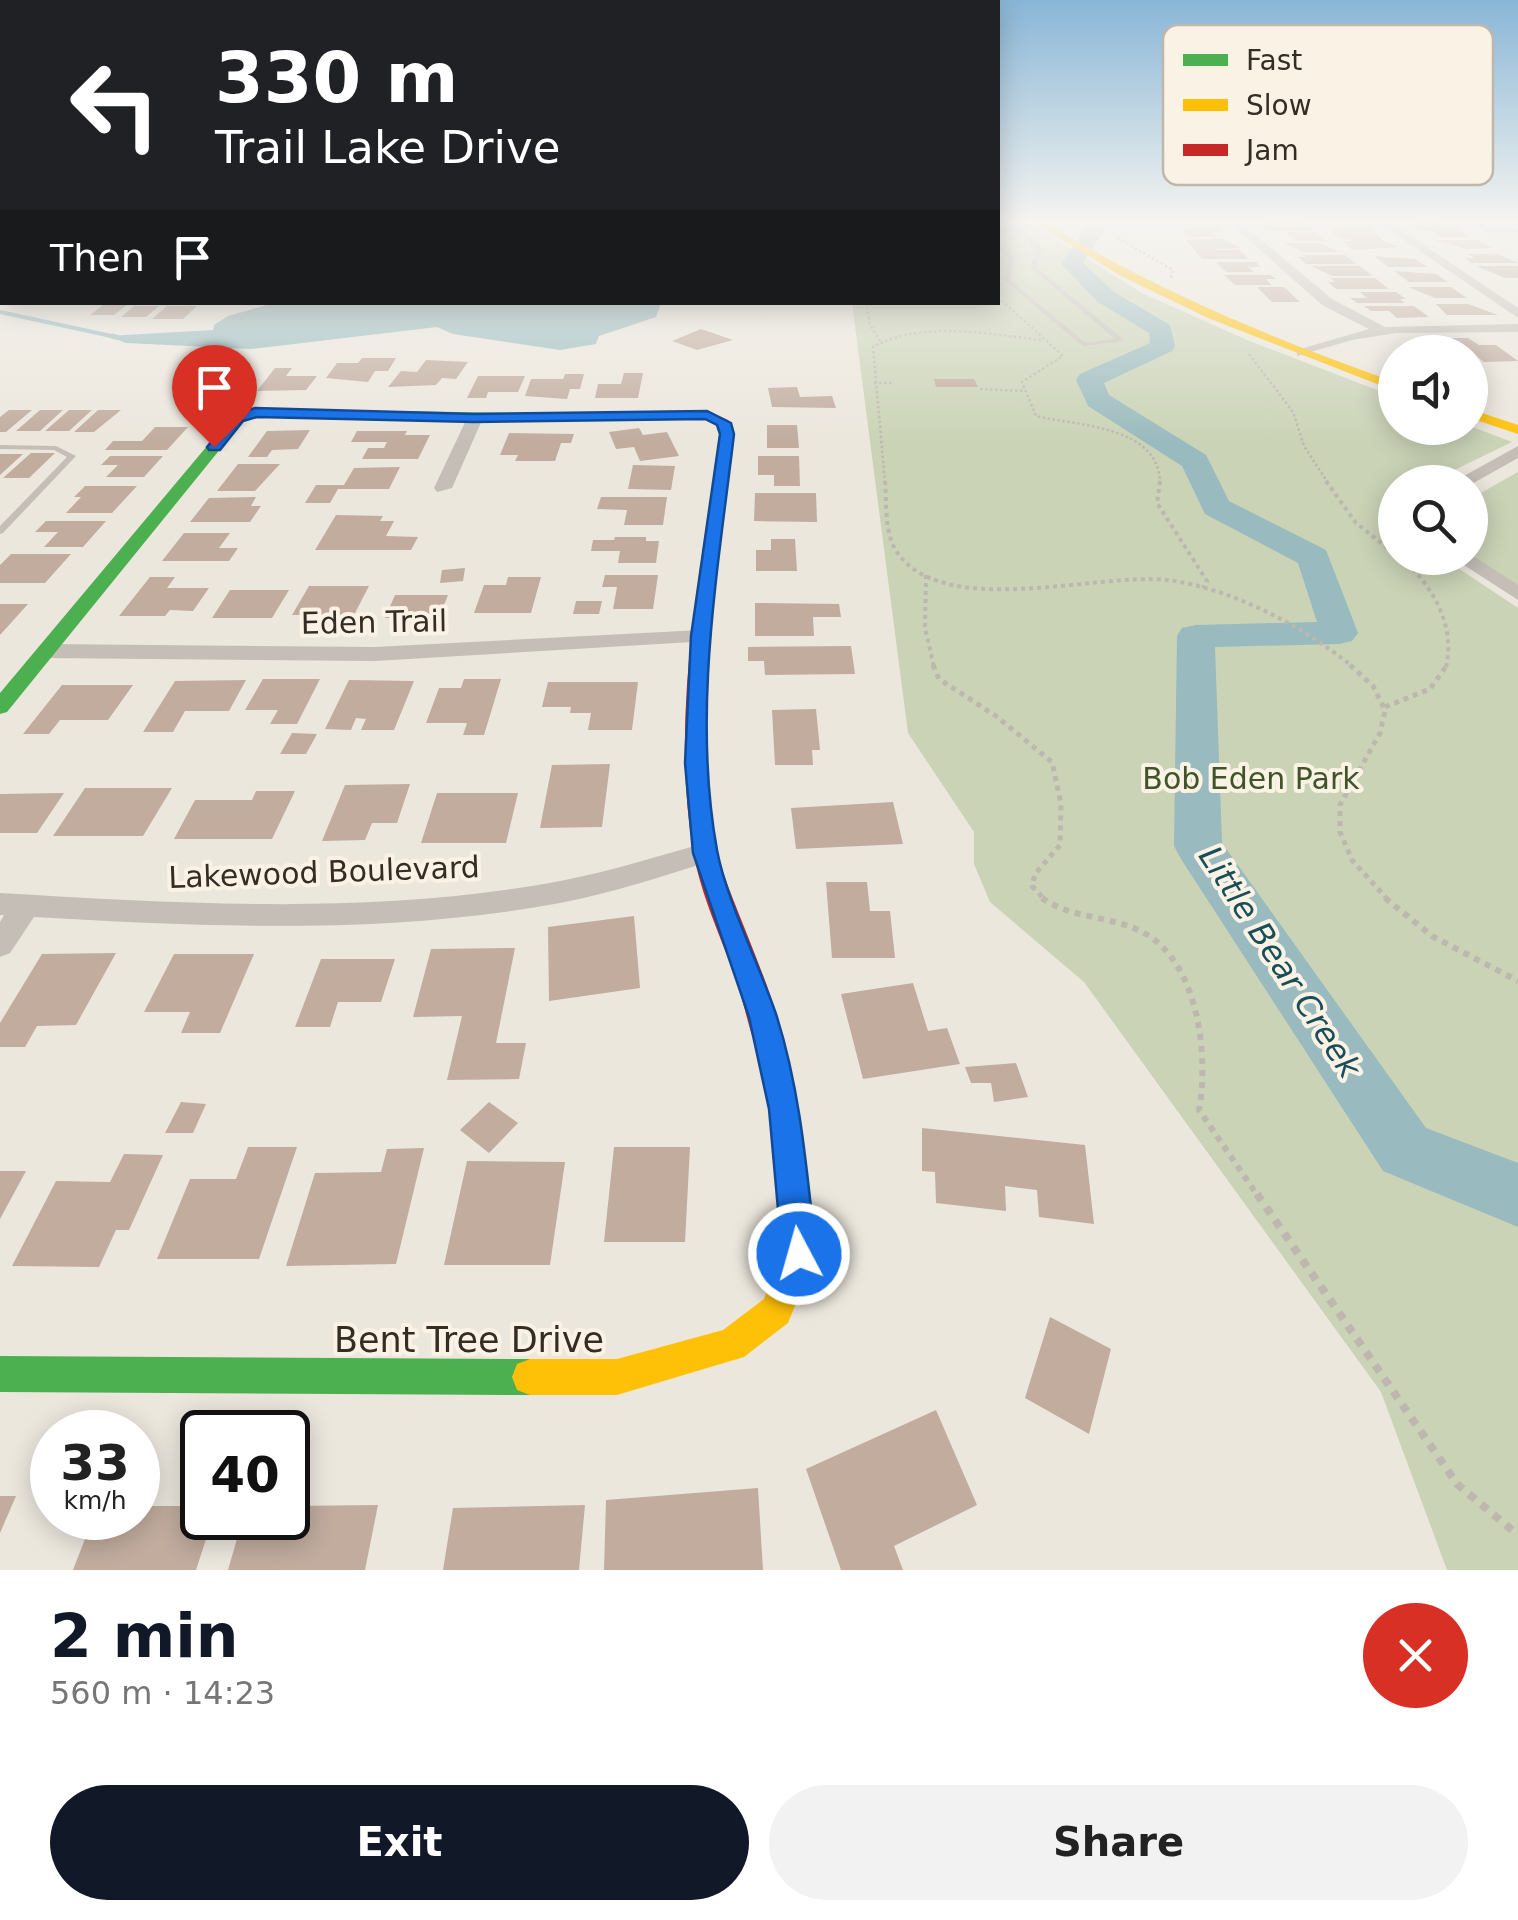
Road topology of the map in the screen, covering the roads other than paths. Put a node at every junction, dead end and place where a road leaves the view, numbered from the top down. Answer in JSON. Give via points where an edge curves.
{"nodes":[{"id":1,"x":1026,"y":296,"type":"edge"},
{"id":2,"x":1068,"y":296,"type":"edge"},
{"id":3,"x":1189,"y":296,"type":"edge"},
{"id":4,"x":1192,"y":296,"type":"edge"},
{"id":5,"x":1320,"y":296,"type":"edge"},
{"id":6,"x":1492,"y":296,"type":"edge"},
{"id":7,"x":1518,"y":314,"type":"edge"},
{"id":8,"x":1518,"y":328,"type":"edge"},
{"id":9,"x":1383,"y":331,"type":"junction"},
{"id":10,"x":1328,"y":345,"type":"junction"},
{"id":11,"x":1302,"y":353,"type":"junction"},
{"id":12,"x":1378,"y":362,"type":"edge"},
{"id":13,"x":1378,"y":381,"type":"edge"},
{"id":14,"x":1488,"y":400,"type":"edge"},
{"id":15,"x":1518,"y":410,"type":"edge"},
{"id":16,"x":474,"y":418,"type":"junction"},
{"id":17,"x":1488,"y":419,"type":"edge"},
{"id":18,"x":1518,"y":430,"type":"edge"},
{"id":19,"x":0,"y":447,"type":"edge"},
{"id":20,"x":1518,"y":451,"type":"edge"},
{"id":21,"x":1488,"y":468,"type":"edge"},
{"id":22,"x":443,"y":488,"type":"dead end"},
{"id":23,"x":0,"y":531,"type":"edge"},
{"id":24,"x":1488,"y":574,"type":"edge"},
{"id":25,"x":1518,"y":594,"type":"edge"},
{"id":26,"x":700,"y":636,"type":"junction"},
{"id":27,"x":47,"y":651,"type":"junction"},
{"id":28,"x":0,"y":707,"type":"edge"},
{"id":29,"x":705,"y":853,"type":"junction"},
{"id":30,"x":13,"y":905,"type":"edge"},
{"id":31,"x":0,"y":945,"type":"edge"},
{"id":32,"x":0,"y":1374,"type":"edge"}],
"edges":[{"from":1,"to":2,"type":"lane","via":[[1084,346],[1121,340]]},
{"from":3,"to":11,"type":"street"},
{"from":4,"to":10,"type":"street"},
{"from":5,"to":9,"type":"street"},
{"from":6,"to":7,"type":"street"},
{"from":8,"to":9,"type":"street"},
{"from":9,"to":10,"type":"street"},
{"from":10,"to":11,"type":"street"},
{"from":10,"to":12,"type":"street"},
{"from":11,"to":13,"type":"street"},
{"from":14,"to":15,"type":"street"},
{"from":16,"to":22,"type":"street"},
{"from":16,"to":26,"type":"street","name":"Bent Tree Drive","via":[[707,415],[724,423]]},
{"from":16,"to":27,"type":"street","via":[[255,412],[238,418]]},
{"from":17,"to":18,"type":"street"},
{"from":19,"to":23,"type":"lane","via":[[56,448],[72,456]]},
{"from":20,"to":21,"type":"street"},
{"from":24,"to":25,"type":"street"},
{"from":26,"to":27,"type":"street","name":"Eden Trail","via":[[375,654]]},
{"from":26,"to":29,"type":"street","name":"Bent Tree Drive","via":[[696,763]]},
{"from":27,"to":28,"type":"street"},
{"from":29,"to":30,"type":"street","name":"Lakewood Boulevard","via":[[542,895],[416,908],[240,912]]},
{"from":29,"to":32,"type":"street","name":"Bent Tree Drive","via":[[763,1017],[784,1109],[799,1254],[776,1311],[732,1345],[617,1377]]},
{"from":30,"to":31,"type":"street"}]}
